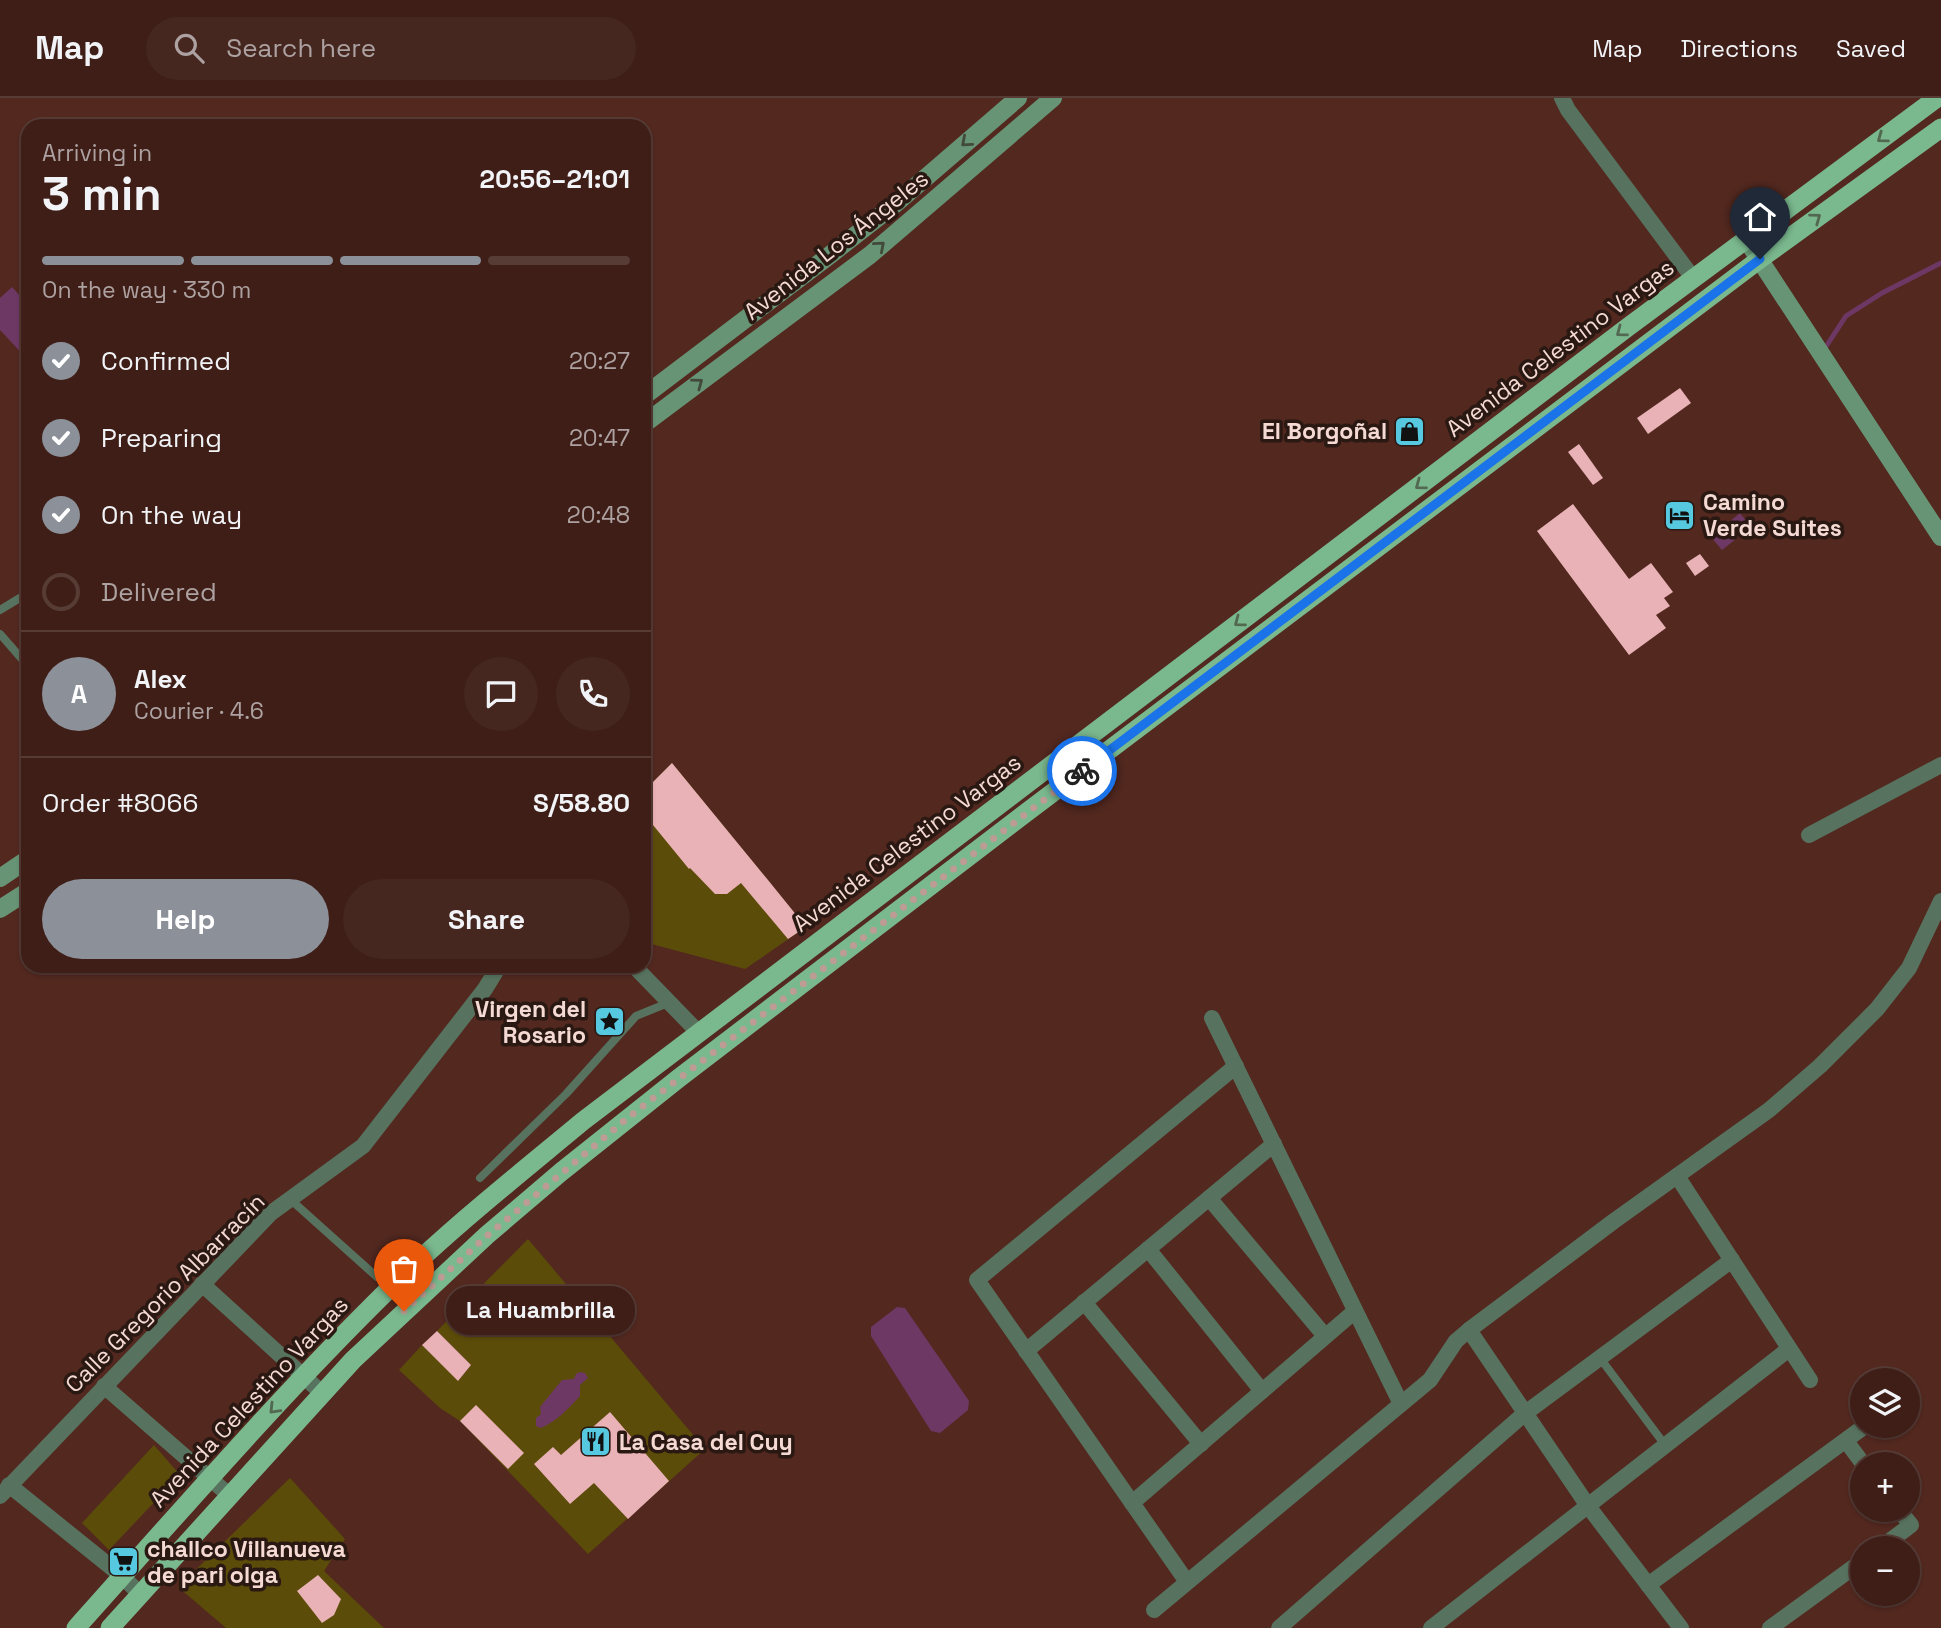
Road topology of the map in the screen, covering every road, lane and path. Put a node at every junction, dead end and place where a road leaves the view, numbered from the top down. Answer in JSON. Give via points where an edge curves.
{"nodes":[{"id":1,"x":1018,"y":98,"type":"edge"},
{"id":2,"x":1054,"y":98,"type":"edge"},
{"id":3,"x":1562,"y":98,"type":"edge"},
{"id":4,"x":1937,"y":98,"type":"edge"},
{"id":5,"x":1941,"y":128,"type":"edge"},
{"id":6,"x":1746,"y":239,"type":"junction"},
{"id":7,"x":1760,"y":259,"type":"junction"},
{"id":8,"x":1693,"y":278,"type":"junction"},
{"id":9,"x":1658,"y":304,"type":"junction"},
{"id":10,"x":1668,"y":328,"type":"junction"},
{"id":11,"x":1550,"y":386,"type":"junction"},
{"id":12,"x":651,"y":391,"type":"edge"},
{"id":13,"x":1565,"y":407,"type":"junction"},
{"id":14,"x":651,"y":419,"type":"edge"},
{"id":15,"x":1445,"y":466,"type":"junction"},
{"id":16,"x":1460,"y":485,"type":"junction"},
{"id":17,"x":1941,"y":537,"type":"edge"},
{"id":18,"x":1323,"y":559,"type":"junction"},
{"id":19,"x":1340,"y":576,"type":"junction"},
{"id":20,"x":21,"y":597,"type":"edge"},
{"id":21,"x":0,"y":610,"type":"edge"},
{"id":22,"x":0,"y":634,"type":"edge"},
{"id":23,"x":21,"y":658,"type":"edge"},
{"id":24,"x":1106,"y":723,"type":"junction"},
{"id":25,"x":1119,"y":743,"type":"junction"},
{"id":26,"x":1941,"y":765,"type":"edge"},
{"id":27,"x":1809,"y":835,"type":"dead end"},
{"id":28,"x":21,"y":864,"type":"edge"},
{"id":29,"x":0,"y":878,"type":"edge"},
{"id":30,"x":21,"y":896,"type":"edge"},
{"id":31,"x":875,"y":898,"type":"junction"},
{"id":32,"x":1941,"y":901,"type":"edge"},
{"id":33,"x":0,"y":909,"type":"edge"},
{"id":34,"x":890,"y":918,"type":"junction"},
{"id":35,"x":495,"y":973,"type":"edge"},
{"id":36,"x":640,"y":973,"type":"edge"},
{"id":37,"x":743,"y":999,"type":"junction"},
{"id":38,"x":668,"y":1003,"type":"junction"},
{"id":39,"x":1212,"y":1018,"type":"dead end"},
{"id":40,"x":759,"y":1019,"type":"junction"},
{"id":41,"x":698,"y":1032,"type":"junction"},
{"id":42,"x":1236,"y":1066,"type":"junction"},
{"id":43,"x":1274,"y":1144,"type":"junction"},
{"id":44,"x":1677,"y":1176,"type":"junction"},
{"id":45,"x":480,"y":1178,"type":"dead end"},
{"id":46,"x":1209,"y":1198,"type":"junction"},
{"id":47,"x":290,"y":1200,"type":"junction"},
{"id":48,"x":1148,"y":1249,"type":"junction"},
{"id":49,"x":1732,"y":1260,"type":"junction"},
{"id":50,"x":377,"y":1277,"type":"dead end"},
{"id":51,"x":202,"y":1284,"type":"junction"},
{"id":52,"x":1084,"y":1302,"type":"junction"},
{"id":53,"x":1355,"y":1311,"type":"junction"},
{"id":54,"x":1469,"y":1329,"type":"junction"},
{"id":55,"x":1325,"y":1336,"type":"junction"},
{"id":56,"x":1790,"y":1349,"type":"junction"},
{"id":57,"x":1026,"y":1351,"type":"junction"},
{"id":58,"x":1600,"y":1358,"type":"junction"},
{"id":59,"x":304,"y":1378,"type":"junction"},
{"id":60,"x":1810,"y":1380,"type":"dead end"},
{"id":61,"x":104,"y":1387,"type":"junction"},
{"id":62,"x":1262,"y":1391,"type":"junction"},
{"id":63,"x":322,"y":1393,"type":"junction"},
{"id":64,"x":1401,"y":1404,"type":"junction"},
{"id":65,"x":1524,"y":1414,"type":"junction"},
{"id":66,"x":1850,"y":1438,"type":"edge"},
{"id":67,"x":1846,"y":1441,"type":"junction"},
{"id":68,"x":1200,"y":1444,"type":"junction"},
{"id":69,"x":1665,"y":1446,"type":"junction"},
{"id":70,"x":1854,"y":1452,"type":"edge"},
{"id":71,"x":209,"y":1478,"type":"junction"},
{"id":72,"x":5,"y":1491,"type":"edge"},
{"id":73,"x":229,"y":1495,"type":"junction"},
{"id":74,"x":1132,"y":1503,"type":"junction"},
{"id":75,"x":1588,"y":1506,"type":"junction"},
{"id":76,"x":1909,"y":1522,"type":"edge"},
{"id":77,"x":1896,"y":1536,"type":"edge"},
{"id":78,"x":1850,"y":1570,"type":"edge"},
{"id":79,"x":122,"y":1576,"type":"junction"},
{"id":80,"x":1187,"y":1582,"type":"junction"},
{"id":81,"x":1648,"y":1585,"type":"junction"},
{"id":82,"x":132,"y":1610,"type":"edge"},
{"id":83,"x":1154,"y":1610,"type":"dead end"},
{"id":84,"x":76,"y":1628,"type":"edge"},
{"id":85,"x":110,"y":1628,"type":"edge"},
{"id":86,"x":1279,"y":1628,"type":"edge"},
{"id":87,"x":1431,"y":1628,"type":"edge"},
{"id":88,"x":1681,"y":1628,"type":"edge"},
{"id":89,"x":1770,"y":1628,"type":"edge"}],
"edges":[{"from":1,"to":12,"type":"main road","name":"Avenida Los Ángeles","one_way":true,"via":[[862,230]]},
{"from":14,"to":2,"type":"main road","name":"Avenida Los Ángeles","one_way":true,"via":[[870,255]]},
{"from":3,"to":8,"type":"street"},
{"from":4,"to":6,"type":"highway","name":"Avenida Celestino Vargas","one_way":true},
{"from":7,"to":5,"type":"highway","name":"Avenida Celestino Vargas","one_way":true},
{"from":6,"to":7,"type":"main road"},
{"from":6,"to":8,"type":"highway","name":"Avenida Celestino Vargas"},
{"from":7,"to":10,"type":"highway","name":"Avenida Celestino Vargas"},
{"from":7,"to":17,"type":"main road"},
{"from":8,"to":9,"type":"highway","name":"Avenida Celestino Vargas"},
{"from":9,"to":10,"type":"highway"},
{"from":9,"to":11,"type":"highway","name":"Avenida Celestino Vargas","one_way":true},
{"from":10,"to":13,"type":"highway","name":"Avenida Celestino Vargas"},
{"from":11,"to":13,"type":"highway"},
{"from":11,"to":15,"type":"highway","name":"Avenida Celestino Vargas"},
{"from":13,"to":16,"type":"highway","name":"Avenida Celestino Vargas"},
{"from":15,"to":16,"type":"highway"},
{"from":15,"to":18,"type":"highway","name":"Avenida Celestino Vargas","one_way":true},
{"from":16,"to":19,"type":"highway","name":"Avenida Celestino Vargas"},
{"from":18,"to":19,"type":"highway"},
{"from":18,"to":24,"type":"highway","name":"Avenida Celestino Vargas","one_way":true},
{"from":19,"to":25,"type":"highway","name":"Avenida Celestino Vargas"},
{"from":20,"to":21,"type":"lane"},
{"from":22,"to":23,"type":"lane"},
{"from":24,"to":25,"type":"highway"},
{"from":24,"to":31,"type":"highway","name":"Avenida Celestino Vargas"},
{"from":25,"to":34,"type":"highway","name":"Avenida Celestino Vargas"},
{"from":26,"to":27,"type":"street"},
{"from":28,"to":29,"type":"main road"},
{"from":30,"to":33,"type":"main road"},
{"from":31,"to":34,"type":"highway"},
{"from":31,"to":37,"type":"highway","name":"Avenida Celestino Vargas"},
{"from":32,"to":44,"type":"street","via":[[1909,968],[1877,1009],[1769,1110]]},
{"from":34,"to":40,"type":"highway","name":"Avenida Celestino Vargas"},
{"from":35,"to":47,"type":"street","name":"Calle Gregorio Albarracín","via":[[363,1146]]},
{"from":36,"to":38,"type":"street"},
{"from":37,"to":40,"type":"highway"},
{"from":37,"to":41,"type":"highway","name":"Avenida Celestino Vargas"},
{"from":38,"to":41,"type":"street"},
{"from":38,"to":45,"type":"lane","via":[[636,1016],[566,1094]]},
{"from":39,"to":42,"type":"street"},
{"from":40,"to":63,"type":"highway","name":"Avenida Celestino Vargas","via":[[498,1226]]},
{"from":41,"to":59,"type":"highway","name":"Avenida Celestino Vargas","via":[[462,1222],[391,1287]]},
{"from":42,"to":43,"type":"street"},
{"from":42,"to":57,"type":"street","via":[[977,1280]]},
{"from":43,"to":46,"type":"street"},
{"from":43,"to":53,"type":"street"},
{"from":44,"to":49,"type":"street"},
{"from":44,"to":54,"type":"street"},
{"from":46,"to":48,"type":"street"},
{"from":46,"to":55,"type":"street"},
{"from":47,"to":50,"type":"lane"},
{"from":47,"to":51,"type":"street","name":"Calle Gregorio Albarracín","via":[[271,1213]]},
{"from":48,"to":52,"type":"street"},
{"from":48,"to":62,"type":"street"},
{"from":49,"to":56,"type":"street"},
{"from":49,"to":58,"type":"street"},
{"from":51,"to":59,"type":"street"},
{"from":51,"to":61,"type":"street","name":"Calle Gregorio Albarracín"},
{"from":52,"to":57,"type":"street"},
{"from":52,"to":68,"type":"street"},
{"from":53,"to":55,"type":"street"},
{"from":53,"to":64,"type":"street"},
{"from":54,"to":64,"type":"street","via":[[1430,1380]]},
{"from":54,"to":65,"type":"street"},
{"from":55,"to":62,"type":"street"},
{"from":56,"to":60,"type":"street"},
{"from":56,"to":69,"type":"street"},
{"from":57,"to":74,"type":"street"},
{"from":58,"to":65,"type":"street"},
{"from":58,"to":69,"type":"lane"},
{"from":59,"to":63,"type":"street"},
{"from":59,"to":71,"type":"highway","name":"Avenida Celestino Vargas","one_way":true},
{"from":61,"to":71,"type":"street"},
{"from":61,"to":72,"type":"street","name":"Calle Gregorio Albarracín"},
{"from":62,"to":68,"type":"street"},
{"from":63,"to":73,"type":"highway","name":"Avenida Celestino Vargas"},
{"from":64,"to":80,"type":"street"},
{"from":65,"to":75,"type":"street"},
{"from":65,"to":86,"type":"street"},
{"from":66,"to":67,"type":"street"},
{"from":67,"to":70,"type":"street"},
{"from":67,"to":81,"type":"street"},
{"from":68,"to":74,"type":"street"},
{"from":69,"to":75,"type":"street"},
{"from":71,"to":73,"type":"street"},
{"from":71,"to":79,"type":"highway","name":"Avenida Celestino Vargas"},
{"from":72,"to":79,"type":"street"},
{"from":73,"to":82,"type":"highway","name":"Avenida Celestino Vargas"},
{"from":74,"to":80,"type":"street"},
{"from":75,"to":81,"type":"street"},
{"from":75,"to":87,"type":"street"},
{"from":76,"to":77,"type":"street","via":[[1911,1525]]},
{"from":78,"to":89,"type":"street"},
{"from":79,"to":82,"type":"street"},
{"from":79,"to":84,"type":"highway","name":"Avenida Celestino Vargas"},
{"from":80,"to":83,"type":"street"},
{"from":81,"to":88,"type":"street"},
{"from":82,"to":85,"type":"highway","name":"Avenida Celestino Vargas"}]}
